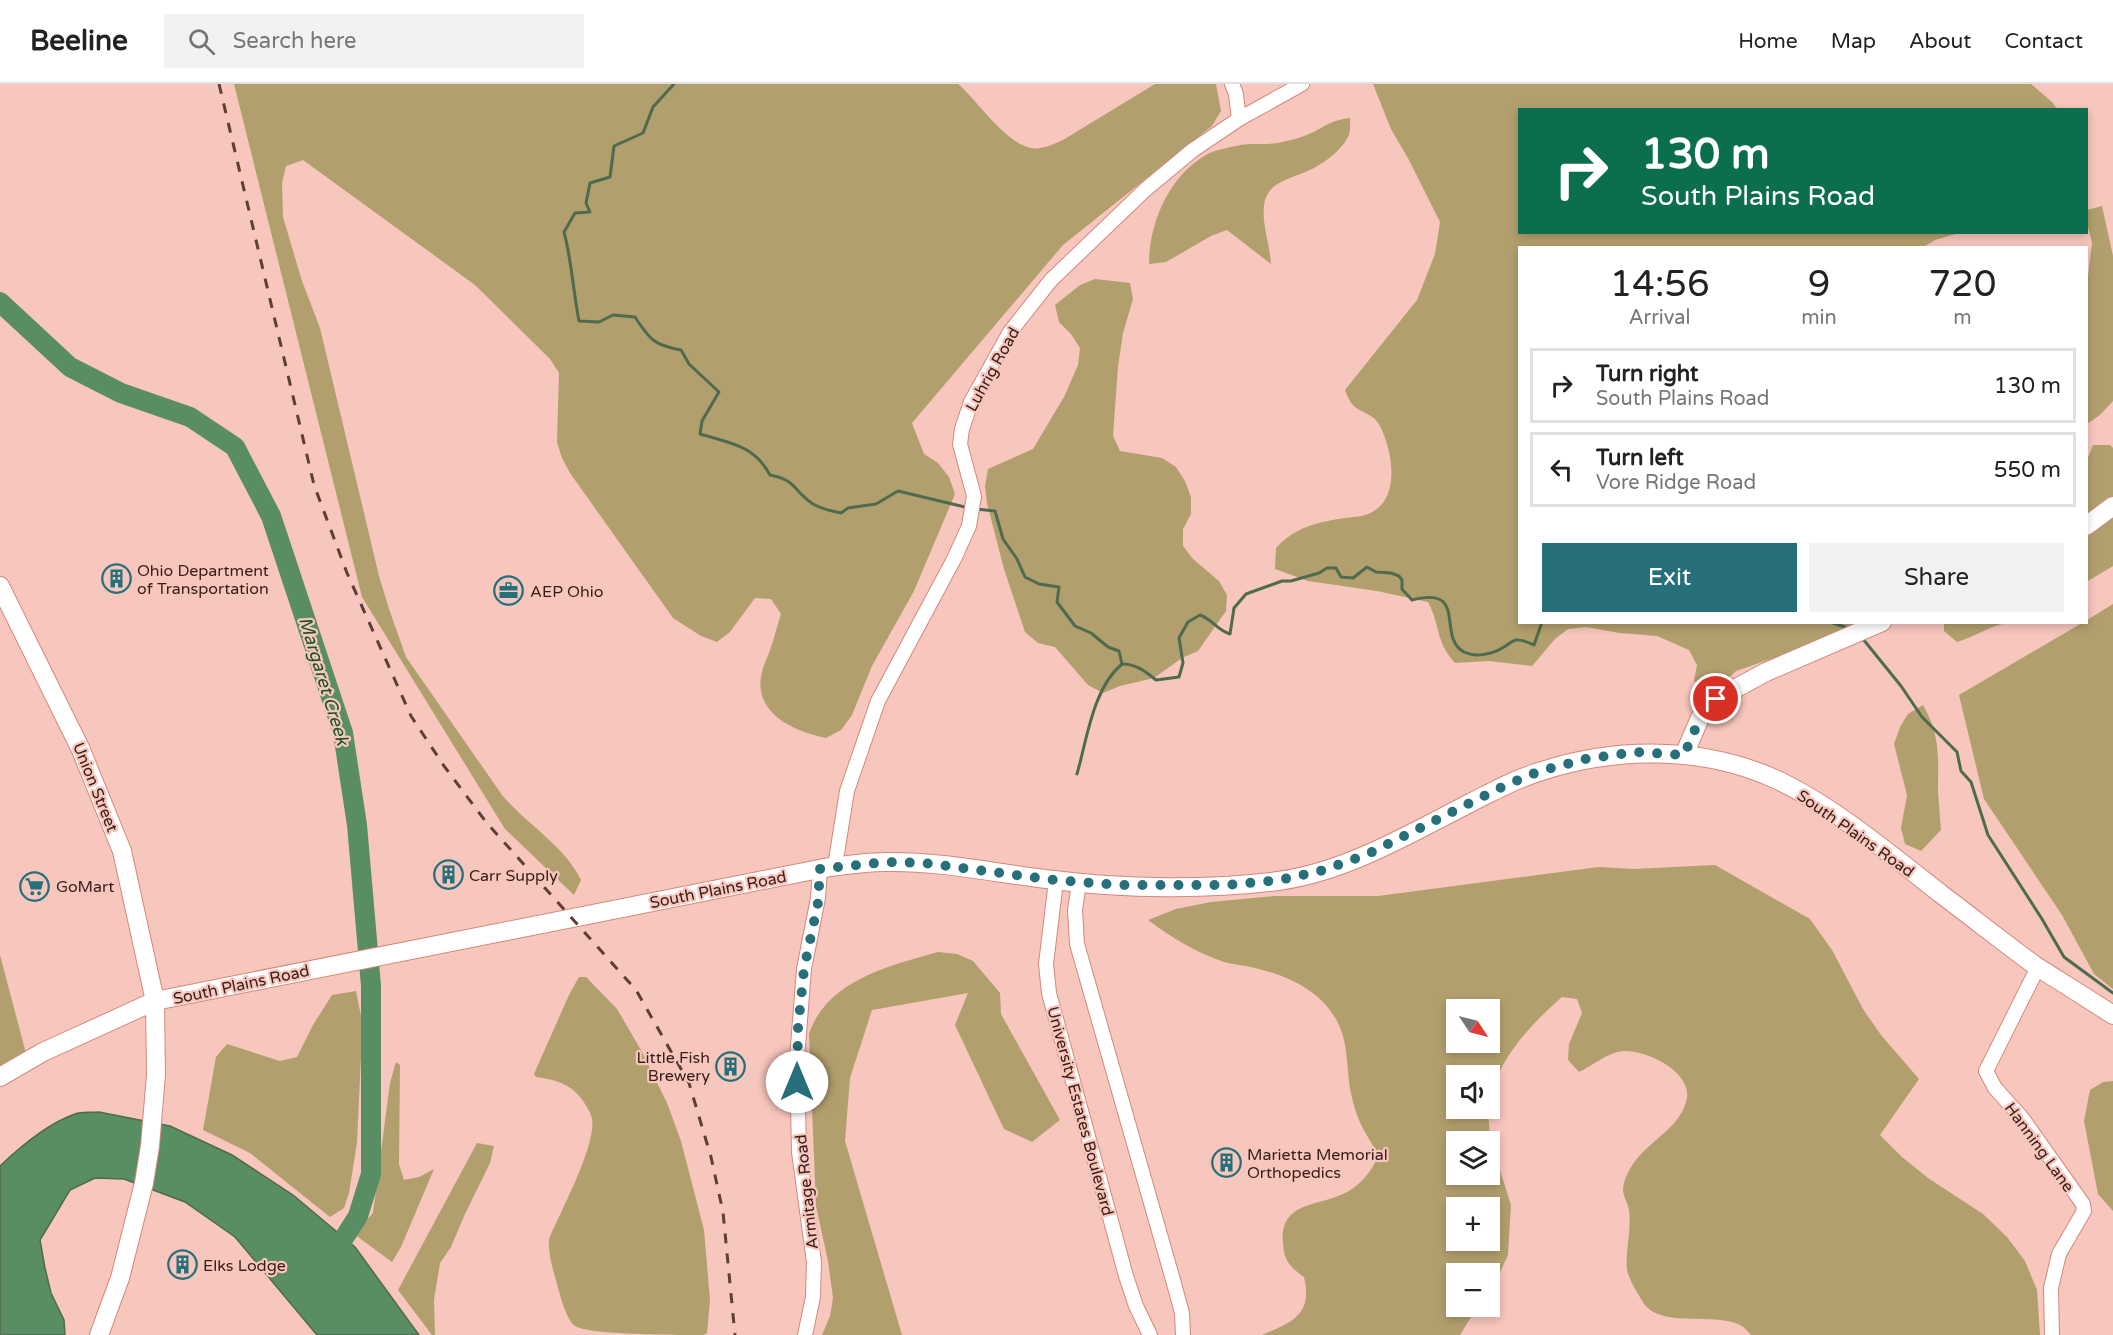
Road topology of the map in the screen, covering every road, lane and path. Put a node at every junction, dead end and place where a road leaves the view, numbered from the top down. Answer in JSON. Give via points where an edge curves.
{"nodes":[{"id":1,"x":1232,"y":84,"type":"edge"},
{"id":2,"x":1302,"y":84,"type":"edge"},
{"id":3,"x":1239,"y":119,"type":"junction"},
{"id":4,"x":2113,"y":506,"type":"edge"},
{"id":5,"x":2088,"y":525,"type":"edge"},
{"id":6,"x":0,"y":586,"type":"edge"},
{"id":7,"x":1877,"y":624,"type":"edge"},
{"id":8,"x":1684,"y":755,"type":"junction"},
{"id":9,"x":827,"y":868,"type":"junction"},
{"id":10,"x":1056,"y":880,"type":"junction"},
{"id":11,"x":1079,"y":883,"type":"junction"},
{"id":12,"x":2038,"y":967,"type":"junction"},
{"id":13,"x":155,"y":1001,"type":"junction"},
{"id":14,"x":2113,"y":1015,"type":"edge"},
{"id":15,"x":0,"y":1077,"type":"edge"},
{"id":16,"x":99,"y":1335,"type":"edge"},
{"id":17,"x":805,"y":1335,"type":"edge"},
{"id":18,"x":1150,"y":1335,"type":"edge"},
{"id":19,"x":1183,"y":1335,"type":"edge"},
{"id":20,"x":2052,"y":1335,"type":"edge"}],
"edges":[{"from":1,"to":3,"type":"street"},
{"from":2,"to":3,"type":"street","name":"Luhrig Road"},
{"from":3,"to":9,"type":"street","name":"Luhrig Road","via":[[1146,189],[1051,280],[1010,332],[971,402],[960,444],[974,495],[969,526],[878,701],[847,791]]},
{"from":4,"to":5,"type":"main road"},
{"from":6,"to":13,"type":"main road","name":"Union Street","via":[[81,750],[122,850]]},
{"from":7,"to":8,"type":"main road","via":[[1766,672],[1716,699],[1700,718]]},
{"from":8,"to":11,"type":"main road","name":"South Plains Road","via":[[1635,752],[1540,771],[1368,854],[1280,880],[1228,885]]},
{"from":8,"to":12,"type":"main road","name":"South Plains Road","via":[[1733,764],[1774,778],[1820,804]]},
{"from":9,"to":10,"type":"main road","name":"South Plains Road","via":[[924,863]]},
{"from":9,"to":13,"type":"main road","name":"South Plains Road"},
{"from":9,"to":17,"type":"street","name":"Armitage Road","via":[[804,969],[797,1048],[799,1152],[814,1263],[813,1297]]},
{"from":10,"to":11,"type":"main road","name":"South Plains Road"},
{"from":10,"to":18,"type":"street","name":"University Estates Boulevard","via":[[1046,963],[1049,993],[1126,1276]]},
{"from":11,"to":19,"type":"street","via":[[1075,910],[1077,944],[1175,1287]]},
{"from":12,"to":14,"type":"main road","name":"South Plains Road"},
{"from":12,"to":20,"type":"street","name":"Hanning Lane","via":[[1986,1071],[2083,1204],[2084,1211],[2059,1254],[2051,1288]]},
{"from":13,"to":15,"type":"main road","name":"South Plains Road","via":[[43,1052]]},
{"from":13,"to":16,"type":"main road","name":"Union Street","via":[[156,1075],[150,1146],[137,1217]]}]}
